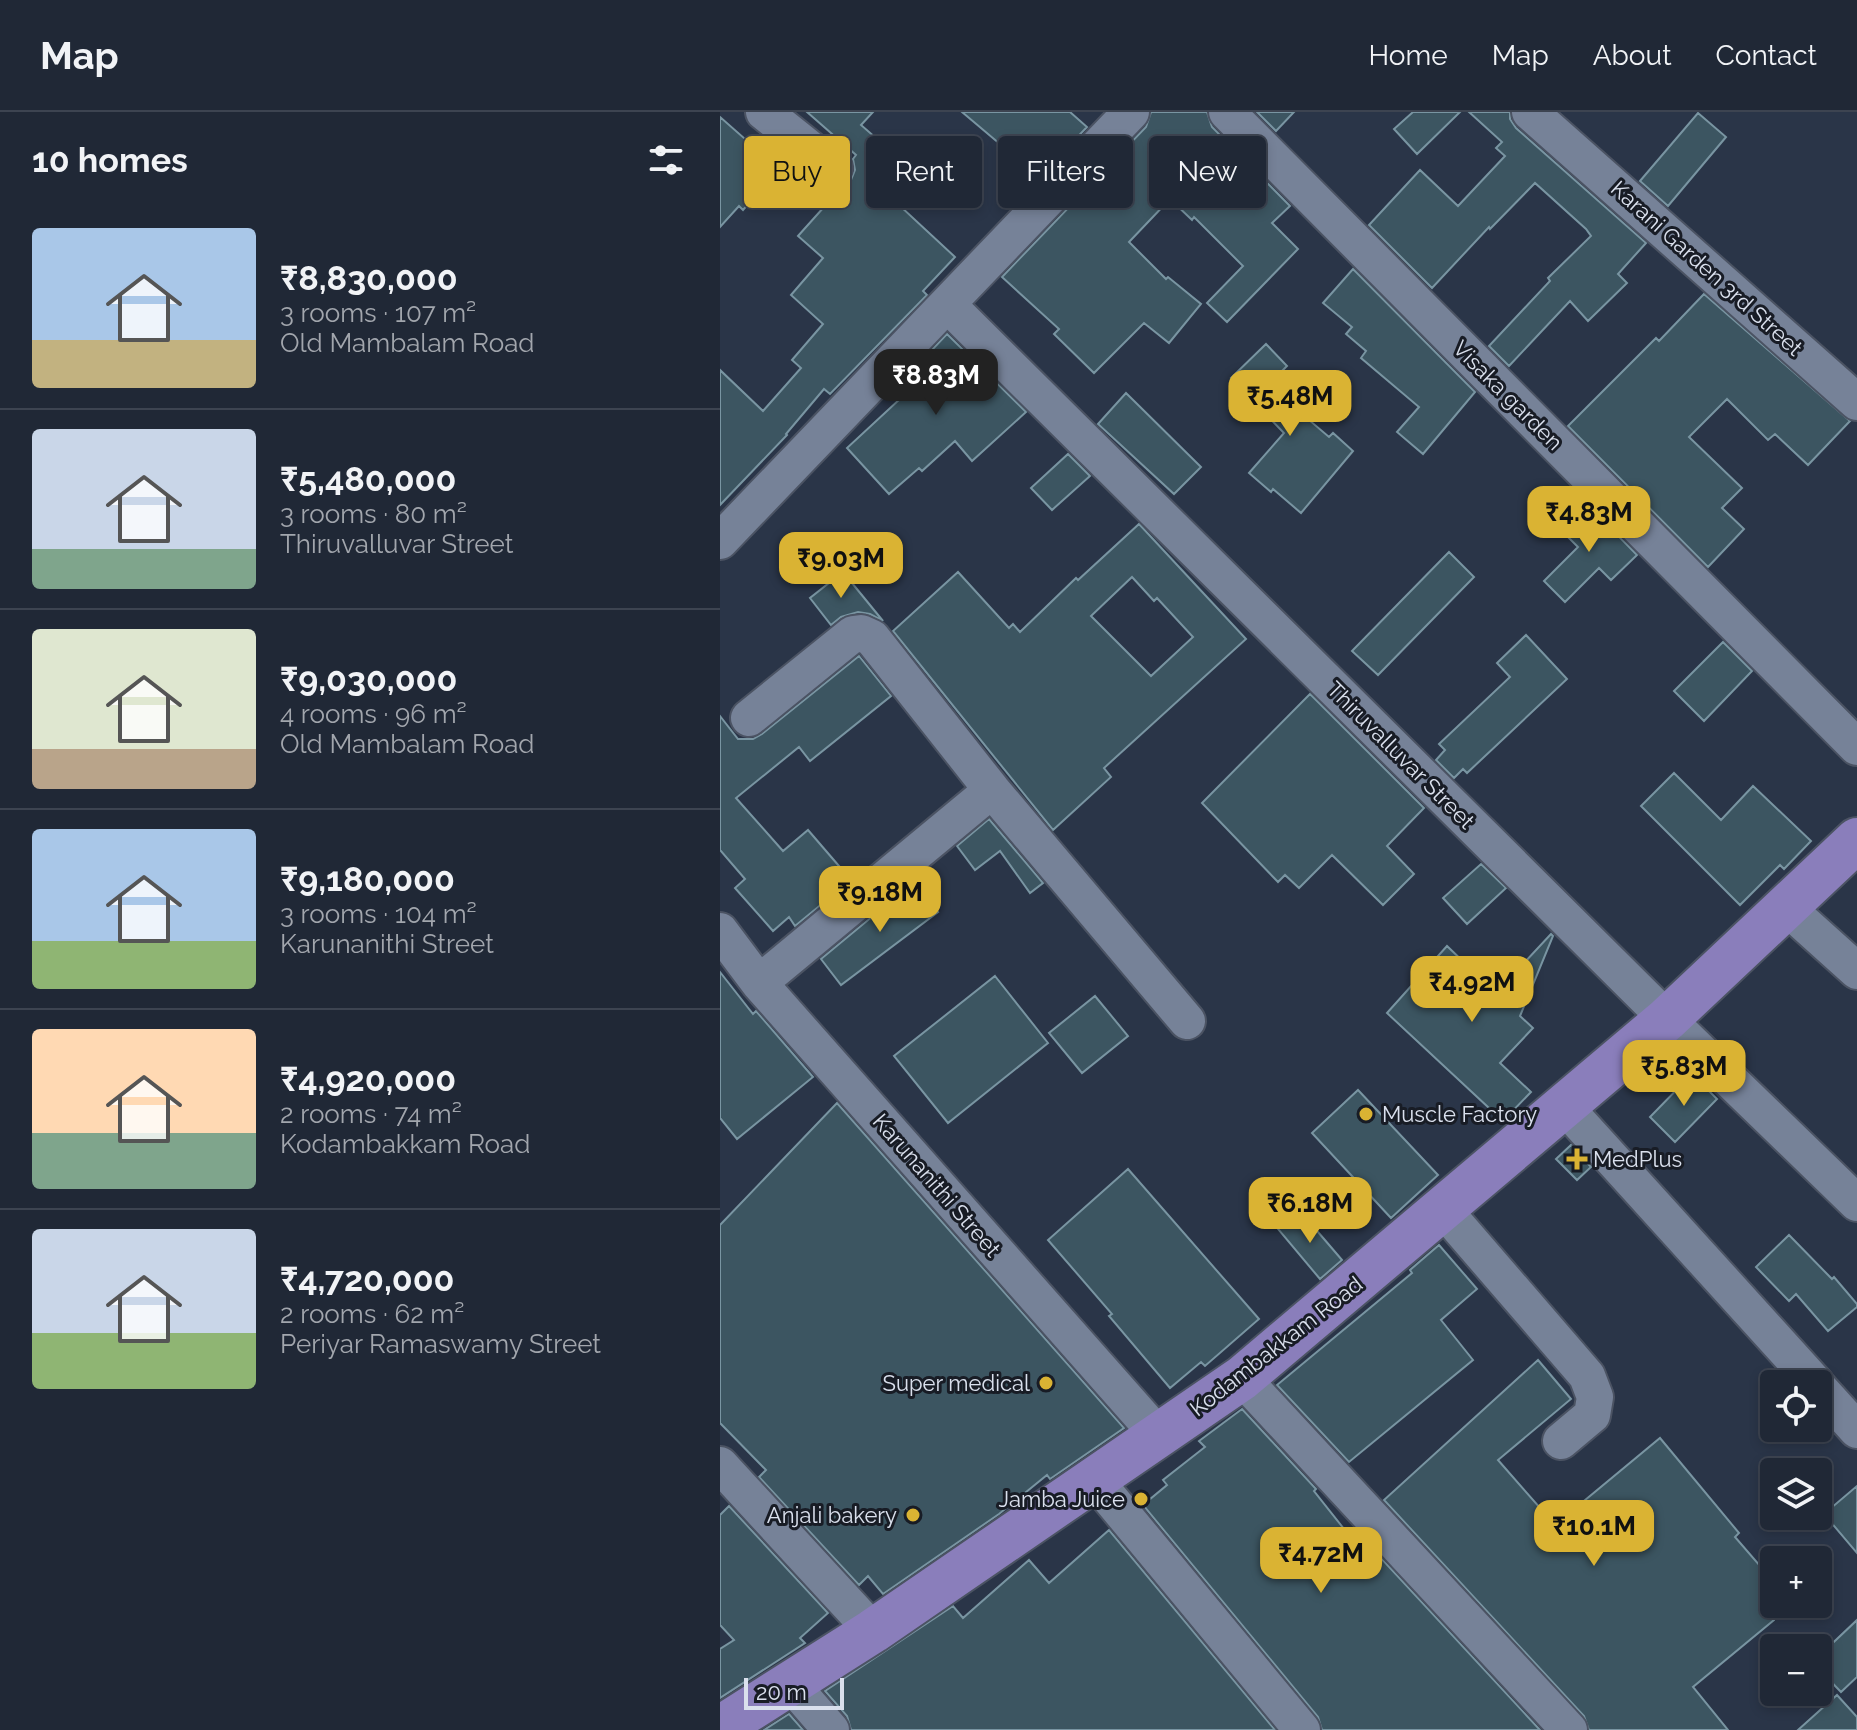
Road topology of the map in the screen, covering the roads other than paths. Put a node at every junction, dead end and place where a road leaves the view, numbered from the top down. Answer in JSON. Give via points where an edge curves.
{"nodes":[{"id":1,"x":764,"y":112,"type":"edge"},
{"id":2,"x":1131,"y":112,"type":"edge"},
{"id":3,"x":1227,"y":112,"type":"edge"},
{"id":4,"x":1553,"y":119,"type":"edge"},
{"id":5,"x":794,"y":136,"type":"edge"},
{"id":6,"x":948,"y":305,"type":"junction"},
{"id":7,"x":1857,"y":402,"type":"edge"},
{"id":8,"x":720,"y":541,"type":"edge"},
{"id":9,"x":749,"y":718,"type":"dead end"},
{"id":10,"x":1857,"y":747,"type":"edge"},
{"id":11,"x":992,"y":790,"type":"junction"},
{"id":12,"x":1857,"y":840,"type":"edge"},
{"id":13,"x":1786,"y":907,"type":"junction"},
{"id":14,"x":720,"y":931,"type":"edge"},
{"id":15,"x":1857,"y":971,"type":"edge"},
{"id":16,"x":759,"y":983,"type":"junction"},
{"id":17,"x":1667,"y":1019,"type":"junction"},
{"id":18,"x":1187,"y":1021,"type":"dead end"},
{"id":19,"x":1565,"y":1107,"type":"junction"},
{"id":20,"x":1857,"y":1203,"type":"edge"},
{"id":21,"x":1443,"y":1209,"type":"junction"},
{"id":22,"x":1803,"y":1370,"type":"edge"},
{"id":23,"x":1242,"y":1378,"type":"junction"},
{"id":24,"x":1832,"y":1402,"type":"edge"},
{"id":25,"x":1857,"y":1430,"type":"edge"},
{"id":26,"x":1159,"y":1436,"type":"junction"},
{"id":27,"x":1561,"y":1441,"type":"dead end"},
{"id":28,"x":720,"y":1465,"type":"edge"},
{"id":29,"x":1094,"y":1479,"type":"junction"},
{"id":30,"x":873,"y":1631,"type":"junction"},
{"id":31,"x":791,"y":1684,"type":"junction"},
{"id":32,"x":720,"y":1728,"type":"edge"},
{"id":33,"x":831,"y":1730,"type":"edge"},
{"id":34,"x":1302,"y":1730,"type":"edge"},
{"id":35,"x":1569,"y":1730,"type":"edge"}],
"edges":[{"from":1,"to":5,"type":"street"},
{"from":2,"to":6,"type":"street"},
{"from":3,"to":10,"type":"street","name":"Visaka garden"},
{"from":4,"to":7,"type":"street","name":"Karani Garden 3rd Street"},
{"from":6,"to":8,"type":"street"},
{"from":6,"to":17,"type":"street","name":"Thiruvalluvar Street"},
{"from":9,"to":11,"type":"street","via":[[853,634],[866,634]]},
{"from":11,"to":16,"type":"street"},
{"from":11,"to":18,"type":"street"},
{"from":12,"to":13,"type":"main road","name":"Kodambakkam Road"},
{"from":13,"to":15,"type":"street"},
{"from":13,"to":17,"type":"main road","name":"Kodambakkam Road"},
{"from":14,"to":16,"type":"street","name":"Karunanithi Street"},
{"from":16,"to":26,"type":"street","name":"Karunanithi Street"},
{"from":17,"to":19,"type":"main road","name":"Kodambakkam Road"},
{"from":17,"to":20,"type":"street","name":"Thiruvalluvar Street"},
{"from":19,"to":21,"type":"main road","name":"Kodambakkam Road"},
{"from":19,"to":22,"type":"street"},
{"from":21,"to":23,"type":"main road","name":"Kodambakkam Road"},
{"from":21,"to":27,"type":"street","via":[[1587,1376],[1595,1397],[1592,1415]]},
{"from":23,"to":26,"type":"main road","name":"Kodambakkam Road"},
{"from":23,"to":35,"type":"street"},
{"from":24,"to":25,"type":"street"},
{"from":26,"to":29,"type":"main road","name":"Kodambakkam Road"},
{"from":28,"to":30,"type":"street"},
{"from":29,"to":30,"type":"main road","name":"Kodambakkam Road"},
{"from":29,"to":34,"type":"street"},
{"from":30,"to":31,"type":"main road","name":"Kodambakkam Road"},
{"from":31,"to":32,"type":"main road","name":"Kodambakkam Road"},
{"from":31,"to":33,"type":"street"}]}
